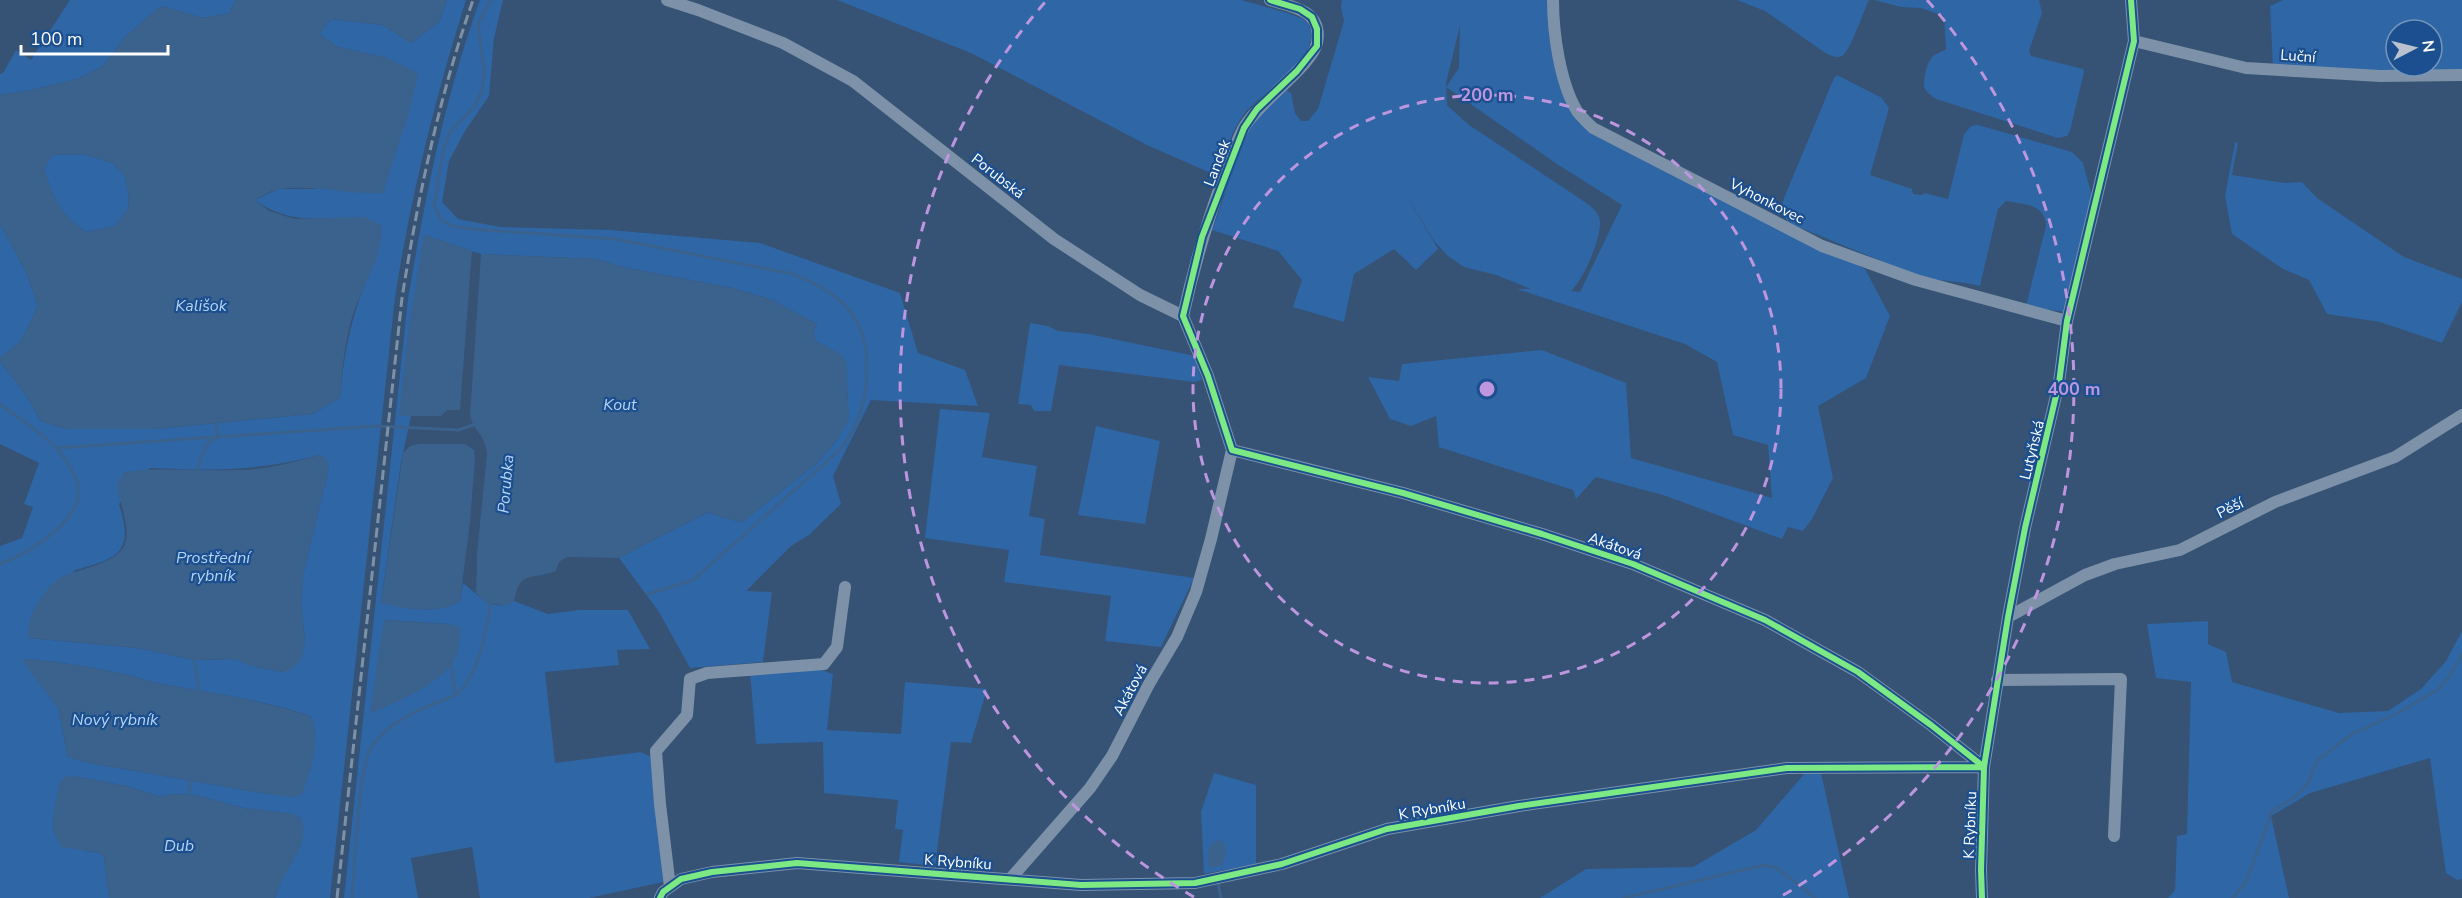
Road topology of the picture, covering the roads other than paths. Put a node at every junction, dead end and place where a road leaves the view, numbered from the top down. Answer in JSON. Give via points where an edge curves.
{"nodes":[{"id":1,"x":667,"y":0,"type":"edge"},
{"id":2,"x":1270,"y":0,"type":"edge"},
{"id":3,"x":1553,"y":0,"type":"edge"},
{"id":4,"x":2131,"y":0,"type":"edge"},
{"id":5,"x":2134,"y":41,"type":"junction"},
{"id":6,"x":2462,"y":75,"type":"edge"},
{"id":7,"x":1183,"y":316,"type":"junction"},
{"id":8,"x":2067,"y":321,"type":"junction"},
{"id":9,"x":2462,"y":415,"type":"edge"},
{"id":10,"x":1232,"y":450,"type":"junction"},
{"id":11,"x":845,"y":587,"type":"dead end"},
{"id":12,"x":2008,"y":617,"type":"junction"},
{"id":13,"x":1997,"y":680,"type":"junction"},
{"id":14,"x":1984,"y":767,"type":"junction"},
{"id":15,"x":2114,"y":836,"type":"dead end"},
{"id":16,"x":1011,"y":878,"type":"junction"},
{"id":17,"x":670,"y":886,"type":"junction"},
{"id":18,"x":660,"y":898,"type":"edge"},
{"id":19,"x":1982,"y":898,"type":"edge"}],
"edges":[{"from":1,"to":7,"type":"street","name":"Porubská","via":[[783,42],[853,81],[1054,239],[1140,295]]},
{"from":2,"to":7,"type":"street","name":"Landek","via":[[1312,17],[1317,45],[1244,128],[1202,237]]},
{"from":3,"to":8,"type":"street","name":"Vyhonkovec","via":[[1564,81],[1578,112],[1593,129],[1822,246],[1916,280]]},
{"from":4,"to":5,"type":"street","name":"Lutyňská"},
{"from":5,"to":6,"type":"street","name":"Luční","via":[[2246,68],[2380,76]]},
{"from":5,"to":8,"type":"street","name":"Lutyňská"},
{"from":7,"to":10,"type":"street"},
{"from":8,"to":12,"type":"street","name":"Lutyňská","via":[[2059,383]]},
{"from":9,"to":12,"type":"street","name":"Pěší","via":[[2396,457],[2275,502],[2180,550],[2115,564],[2085,575]]},
{"from":10,"to":14,"type":"street","name":"Akátová","via":[[1403,493],[1542,534],[1633,564],[1721,601],[1765,620],[1858,672]]},
{"from":10,"to":16,"type":"street","name":"Akátová","via":[[1196,592],[1177,637],[1112,756],[1090,788]]},
{"from":11,"to":17,"type":"street","via":[[837,647],[824,664],[708,673],[690,679],[687,715],[656,751]]},
{"from":12,"to":13,"type":"street","name":"Lutyňská"},
{"from":13,"to":14,"type":"street","name":"Lutyňská"},
{"from":13,"to":15,"type":"street","via":[[2121,679]]},
{"from":14,"to":16,"type":"street","name":"K Rybníku","via":[[1787,768],[1519,806],[1387,829],[1282,864],[1195,883],[1081,885]]},
{"from":14,"to":19,"type":"street","name":"K Rybníku"},
{"from":16,"to":17,"type":"street","name":"K Rybníku","via":[[797,862],[712,872],[681,879]]},
{"from":17,"to":18,"type":"street","name":"K Rybníku"}]}
